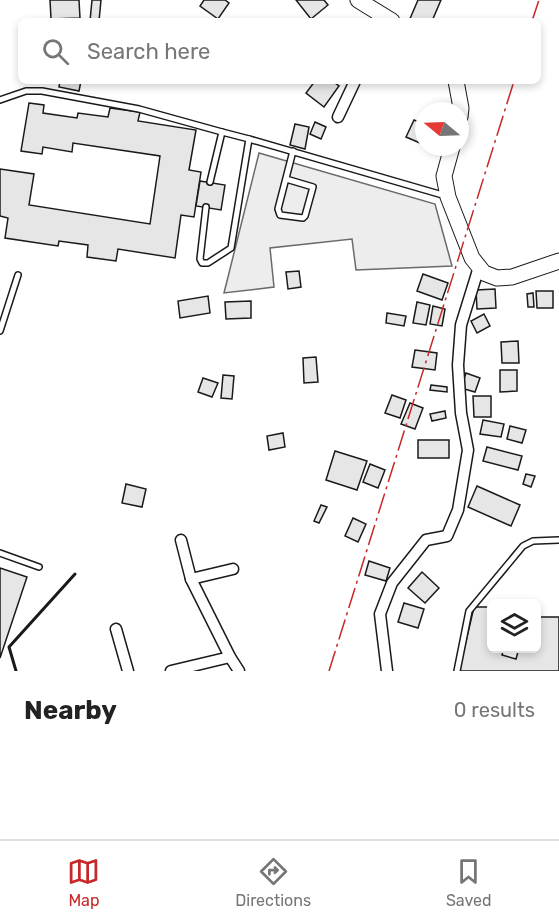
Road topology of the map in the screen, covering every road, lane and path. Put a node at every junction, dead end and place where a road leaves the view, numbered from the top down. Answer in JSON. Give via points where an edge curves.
{"nodes":[{"id":1,"x":357,"y":0,"type":"edge"},
{"id":2,"x":387,"y":18,"type":"edge"},
{"id":3,"x":354,"y":84,"type":"edge"},
{"id":4,"x":457,"y":84,"type":"edge"},
{"id":5,"x":0,"y":100,"type":"edge"},
{"id":6,"x":460,"y":102,"type":"edge"},
{"id":7,"x":338,"y":117,"type":"dead end"},
{"id":8,"x":222,"y":132,"type":"junction"},
{"id":9,"x":249,"y":139,"type":"junction"},
{"id":10,"x":292,"y":151,"type":"junction"},
{"id":11,"x":450,"y":156,"type":"edge"},
{"id":12,"x":286,"y":179,"type":"junction"},
{"id":13,"x":210,"y":182,"type":"dead end"},
{"id":14,"x":448,"y":197,"type":"junction"},
{"id":15,"x":206,"y":207,"type":"dead end"},
{"id":16,"x":559,"y":261,"type":"edge"},
{"id":17,"x":479,"y":267,"type":"junction"},
{"id":18,"x":18,"y":275,"type":"dead end"},
{"id":19,"x":0,"y":331,"type":"edge"},
{"id":20,"x":181,"y":540,"type":"dead end"},
{"id":21,"x":559,"y":540,"type":"edge"},
{"id":22,"x":0,"y":553,"type":"edge"},
{"id":23,"x":39,"y":567,"type":"dead end"},
{"id":24,"x":233,"y":569,"type":"dead end"},
{"id":25,"x":191,"y":579,"type":"junction"},
{"id":26,"x":116,"y":629,"type":"dead end"},
{"id":27,"x":230,"y":657,"type":"junction"},
{"id":28,"x":128,"y":671,"type":"edge"},
{"id":29,"x":171,"y":671,"type":"edge"},
{"id":30,"x":239,"y":671,"type":"edge"},
{"id":31,"x":387,"y":671,"type":"edge"},
{"id":32,"x":457,"y":671,"type":"edge"}],
"edges":[{"from":1,"to":2,"type":"street"},
{"from":3,"to":7,"type":"street"},
{"from":4,"to":6,"type":"street"},
{"from":5,"to":8,"type":"lane","via":[[26,91],[42,91],[139,109]]},
{"from":8,"to":9,"type":"lane"},
{"from":8,"to":13,"type":"lane"},
{"from":9,"to":10,"type":"lane"},
{"from":9,"to":15,"type":"lane","via":[[231,248],[202,263]]},
{"from":10,"to":12,"type":"lane"},
{"from":10,"to":14,"type":"lane"},
{"from":11,"to":14,"type":"street","via":[[444,176]]},
{"from":12,"to":12,"type":"lane","via":[[278,212],[303,218],[313,187]]},
{"from":14,"to":17,"type":"street"},
{"from":16,"to":17,"type":"street","via":[[512,277],[489,276]]},
{"from":17,"to":31,"type":"street","via":[[460,335],[461,413],[468,450],[458,510],[447,536],[426,540],[392,583],[380,614]]},
{"from":18,"to":19,"type":"lane"},
{"from":20,"to":25,"type":"street"},
{"from":21,"to":32,"type":"lane","via":[[533,541],[523,546],[469,611]]},
{"from":22,"to":23,"type":"lane"},
{"from":24,"to":25,"type":"street"},
{"from":25,"to":27,"type":"street"},
{"from":26,"to":28,"type":"street"},
{"from":27,"to":29,"type":"street"},
{"from":27,"to":30,"type":"street"}]}
